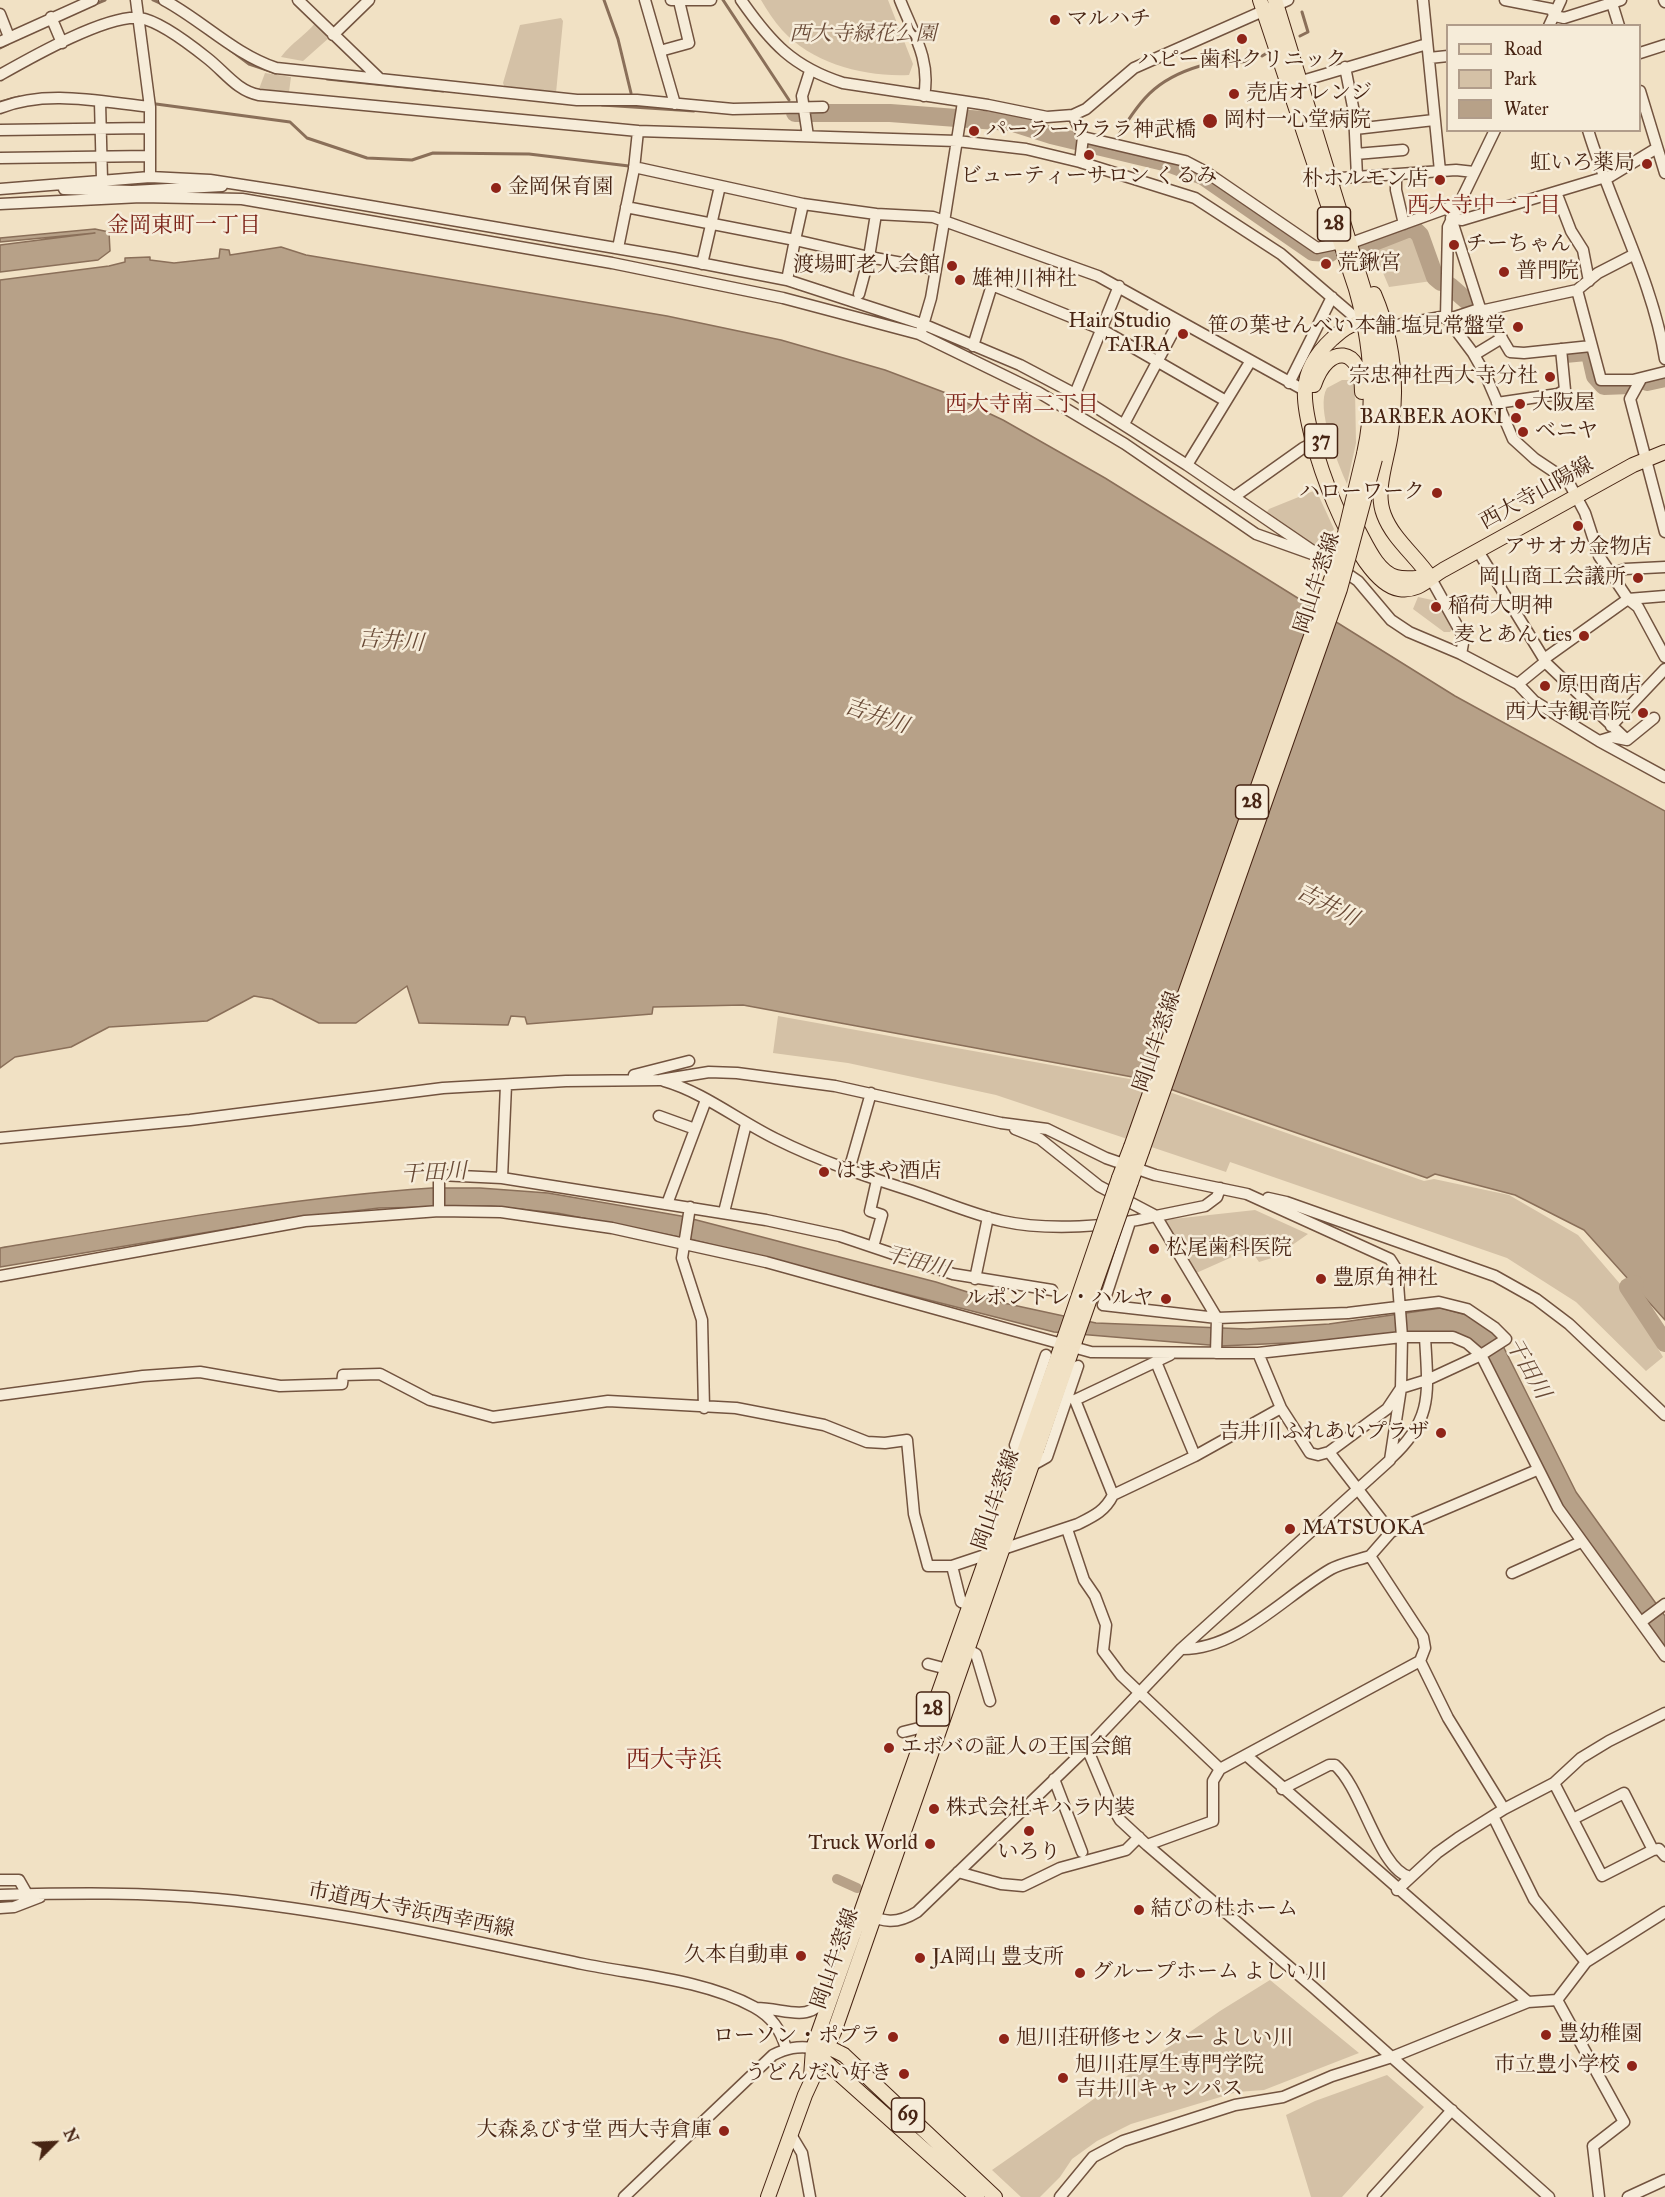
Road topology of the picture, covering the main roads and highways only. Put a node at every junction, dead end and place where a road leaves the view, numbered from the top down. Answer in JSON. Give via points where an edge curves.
{"nodes":[{"id":1,"x":1273,"y":3,"type":"edge"},
{"id":2,"x":1317,"y":154,"type":"junction"},
{"id":3,"x":1349,"y":242,"type":"junction"},
{"id":4,"x":1376,"y":326,"type":"junction"},
{"id":5,"x":1368,"y":435,"type":"junction"},
{"id":6,"x":1665,"y":452,"type":"edge"},
{"id":7,"x":1370,"y":456,"type":"junction"},
{"id":8,"x":1430,"y":577,"type":"junction"},
{"id":9,"x":1026,"y":1463,"type":"junction"},
{"id":10,"x":867,"y":1915,"type":"junction"},
{"id":11,"x":828,"y":2047,"type":"junction"},
{"id":12,"x":813,"y":2048,"type":"junction"},
{"id":13,"x":822,"y":2060,"type":"junction"},
{"id":14,"x":810,"y":2082,"type":"junction"},
{"id":15,"x":768,"y":2197,"type":"edge"},
{"id":16,"x":977,"y":2197,"type":"edge"},
{"id":17,"x":995,"y":2197,"type":"edge"}],
"edges":[{"from":1,"to":2,"type":"main road","name":"岡山牛窓線","number":"28"},
{"from":1,"to":2,"type":"main road","name":"岡山牛窓線","number":"28","via":[[1302,81]]},
{"from":2,"to":3,"type":"main road","name":"岡山牛窓線","number":"28"},
{"from":2,"to":3,"type":"main road","name":"岡山牛窓線","number":"28","via":[[1333,182]]},
{"from":3,"to":4,"type":"main road","name":"岡山牛窓線","number":"28"},
{"from":3,"to":4,"type":"main road"},
{"from":4,"to":5,"type":"main road","name":"岡山牛窓線","number":"28"},
{"from":4,"to":7,"type":"main road","name":"岡山牛窓線","number":"28","via":[[1382,405]]},
{"from":4,"to":8,"type":"main road","via":[[1394,372],[1392,431],[1381,503],[1396,536]]},
{"from":4,"to":8,"type":"main road","name":"西大寺山陽線","number":"37","via":[[1356,324],[1346,328],[1324,346],[1311,365],[1304,390],[1312,444],[1338,509],[1374,576],[1399,589],[1420,588]]},
{"from":5,"to":7,"type":"main road","name":"岡山牛窓線","number":"28"},
{"from":5,"to":8,"type":"main road","name":"西大寺山陽線","number":"37","via":[[1358,365],[1340,354],[1319,370],[1314,408],[1324,450],[1348,511],[1385,571],[1397,578]]},
{"from":6,"to":8,"type":"main road","name":"西大寺山陽線","number":"37","via":[[1645,459]]},
{"from":7,"to":9,"type":"main road","name":"岡山牛窓線","number":"28","bridge":true,"via":[[1340,555]]},
{"from":9,"to":10,"type":"main road","name":"岡山牛窓線","number":"28","via":[[1002,1548]]},
{"from":9,"to":10,"type":"main road","name":"岡山牛窓線","number":"28","via":[[988,1553],[947,1669]]},
{"from":10,"to":11,"type":"main road","name":"岡山牛窓線","number":"28"},
{"from":10,"to":12,"type":"main road","name":"岡山牛窓線","number":"28"},
{"from":11,"to":12,"type":"main road"},
{"from":11,"to":13,"type":"main road","name":"岡山牛窓線","number":"28"},
{"from":11,"to":17,"type":"main road","number":"69","via":[[844,2055]]},
{"from":12,"to":13,"type":"main road","number":"69"},
{"from":12,"to":14,"type":"main road","name":"岡山牛窓線","number":"28"},
{"from":13,"to":14,"type":"main road","name":"岡山牛窓線","number":"28"},
{"from":13,"to":16,"type":"main road","number":"69"},
{"from":14,"to":15,"type":"main road","name":"岡山牛窓線","number":"28"}]}
